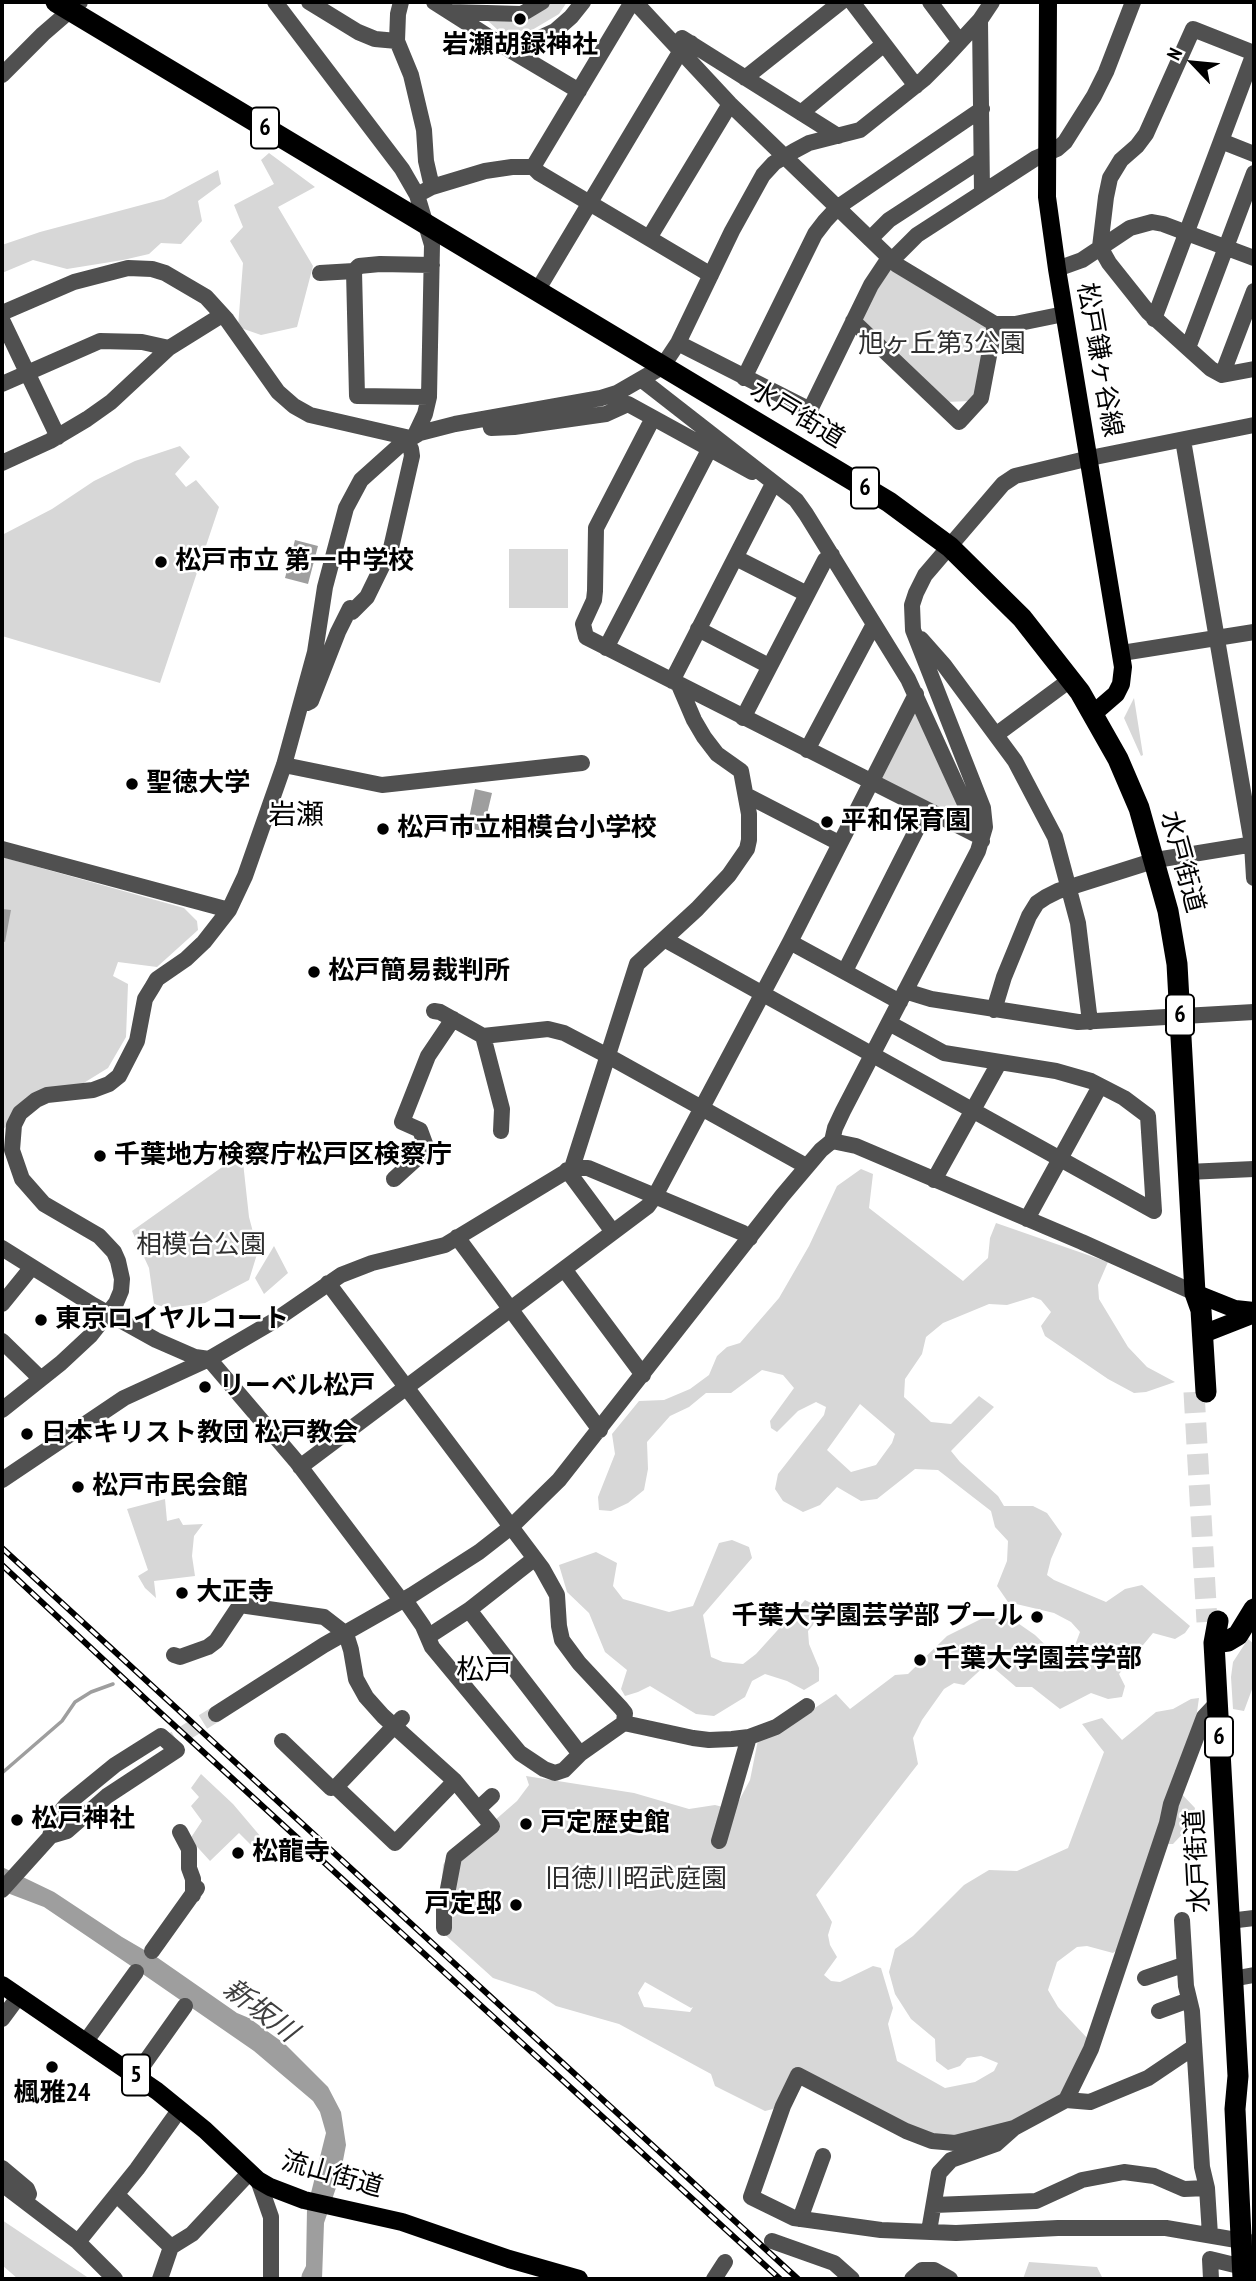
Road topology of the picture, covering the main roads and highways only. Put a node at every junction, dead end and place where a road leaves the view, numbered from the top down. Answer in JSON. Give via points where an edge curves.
{"nodes":[{"id":1,"x":1048,"y":2,"type":"edge"},
{"id":2,"x":69,"y":4,"type":"edge"},
{"id":3,"x":1094,"y":713,"type":"junction"},
{"id":4,"x":1195,"y":1293,"type":"junction"},
{"id":5,"x":1254,"y":1313,"type":"edge"},
{"id":6,"x":1203,"y":1334,"type":"junction"},
{"id":7,"x":1254,"y":1609,"type":"edge"},
{"id":8,"x":1213,"y":1622,"type":"tunnel mouth"},
{"id":9,"x":1214,"y":1643,"type":"junction"},
{"id":10,"x":2,"y":1985,"type":"edge"},
{"id":11,"x":1246,"y":2074,"type":"edge"},
{"id":12,"x":1248,"y":2201,"type":"edge"},
{"id":13,"x":1245,"y":2237,"type":"edge"},
{"id":14,"x":1243,"y":2272,"type":"edge"},
{"id":15,"x":579,"y":2279,"type":"edge"}],
"edges":[{"from":1,"to":3,"type":"main road","name":"松戸鎌ヶ谷線","via":[[1047,197],[1123,667],[1121,684],[1110,702]]},
{"from":2,"to":3,"type":"highway","name":"水戸街道","number":"6","via":[[881,497],[950,547],[1004,598]]},
{"from":3,"to":4,"type":"highway","name":"水戸街道","number":"6","via":[[1130,785],[1156,860],[1174,945]]},
{"from":4,"to":5,"type":"main road"},
{"from":4,"to":6,"type":"highway","name":"水戸街道","number":"6","via":[[1202,1310]]},
{"from":4,"to":6,"type":"highway","name":"水戸街道","number":"6","via":[[1190,1308],[1200,1392]]},
{"from":5,"to":6,"type":"main road"},
{"from":7,"to":9,"type":"highway","via":[[1238,1636]]},
{"from":8,"to":9,"type":"highway","name":"水戸街道","number":"6"},
{"from":9,"to":11,"type":"highway","name":"水戸街道","number":"6","via":[[1232,1979]]},
{"from":10,"to":15,"type":"main road","name":"流山街道","number":"5","via":[[136,2075],[254,2176],[301,2199],[411,2224]]},
{"from":11,"to":12,"type":"highway","name":"水戸街道","number":"6"},
{"from":12,"to":13,"type":"highway","name":"水戸街道","number":"6"},
{"from":13,"to":14,"type":"highway","name":"水戸街道","number":"6"}]}
